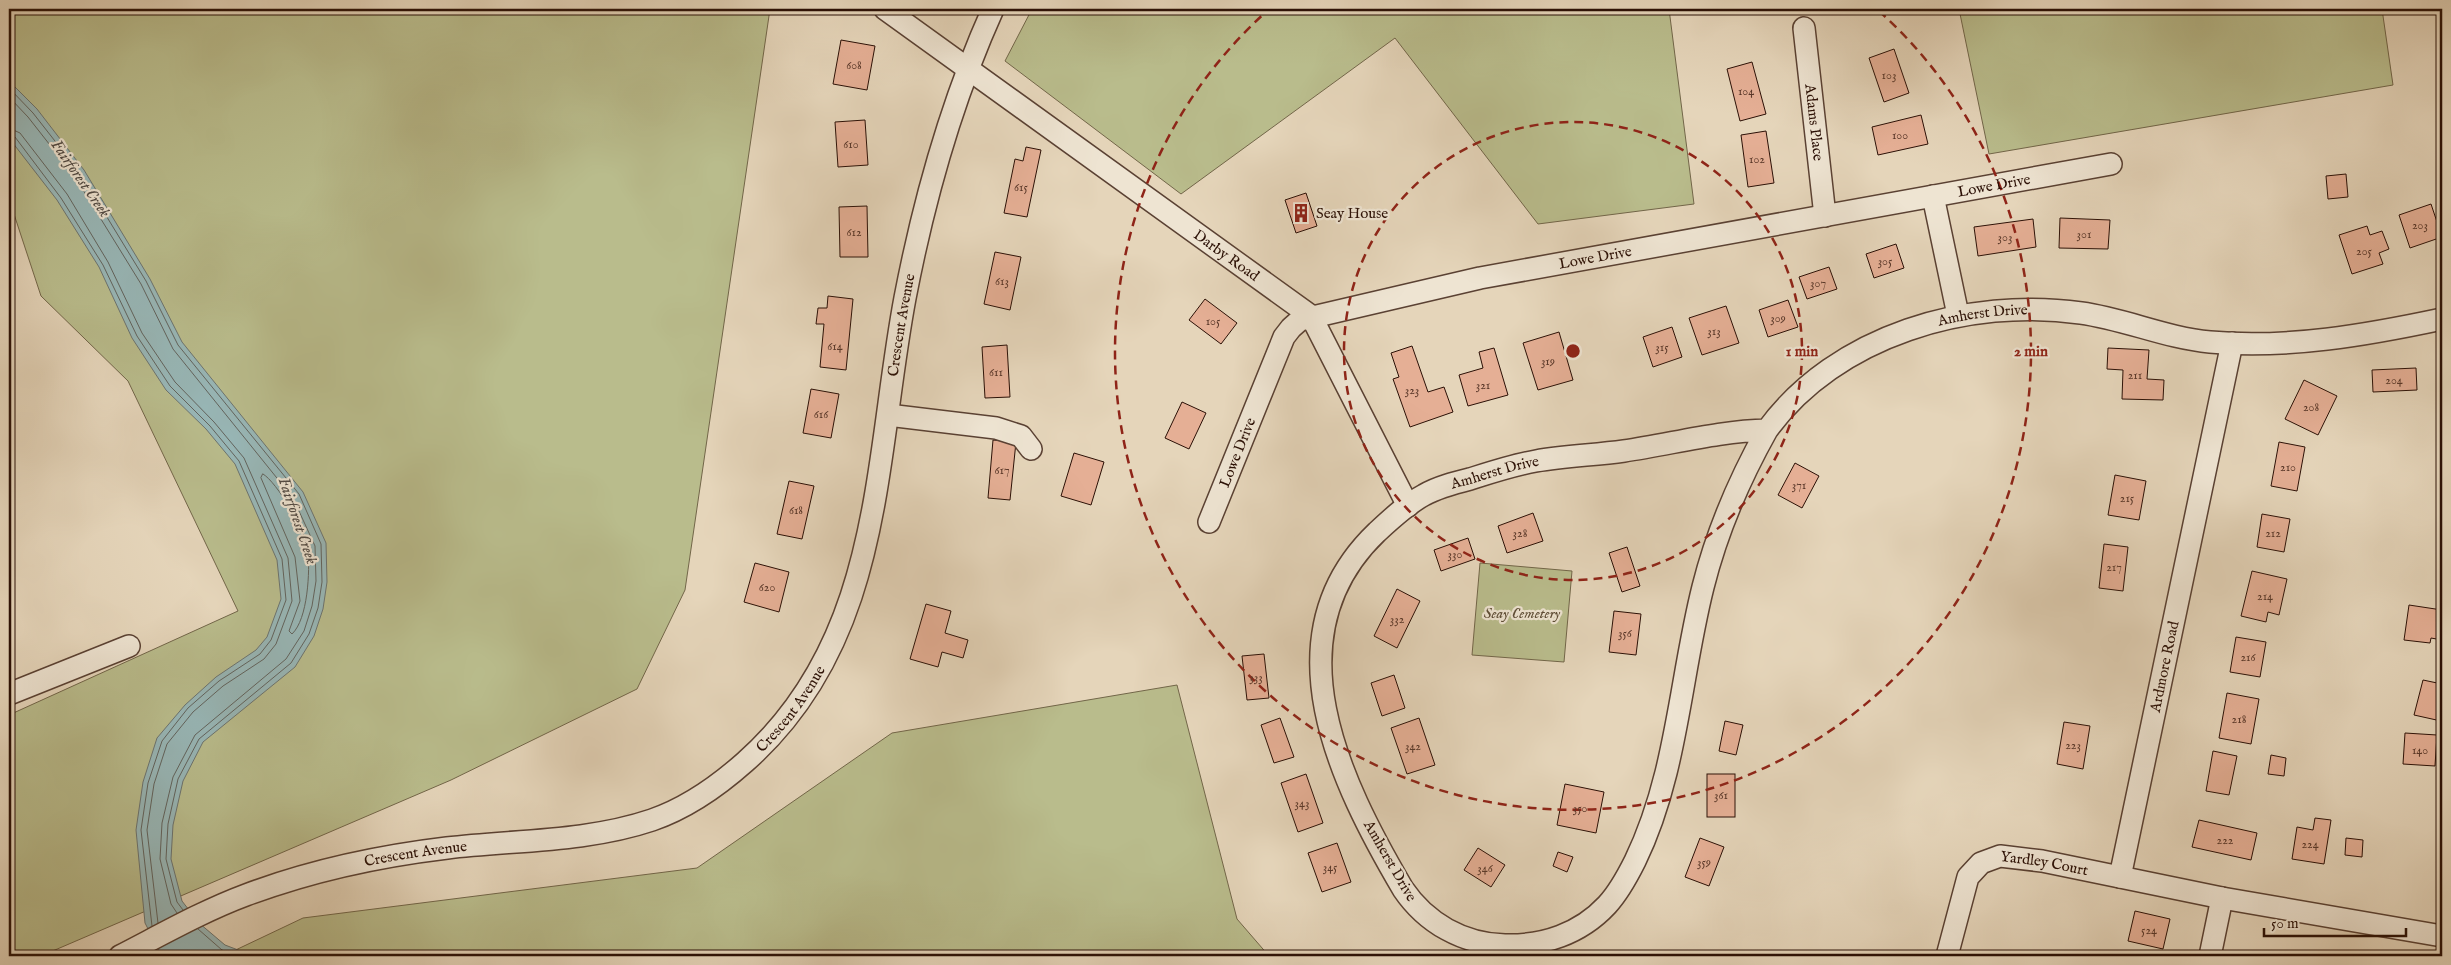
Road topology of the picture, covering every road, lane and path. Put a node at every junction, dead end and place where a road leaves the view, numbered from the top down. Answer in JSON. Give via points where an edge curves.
{"nodes":[{"id":1,"x":884,"y":9,"type":"edge"},
{"id":2,"x":993,"y":9,"type":"edge"},
{"id":3,"x":1804,"y":28,"type":"dead end"},
{"id":4,"x":968,"y":70,"type":"junction"},
{"id":5,"x":2112,"y":164,"type":"dead end"},
{"id":6,"x":1933,"y":196,"type":"junction"},
{"id":7,"x":1825,"y":216,"type":"junction"},
{"id":8,"x":1958,"y":315,"type":"junction"},
{"id":9,"x":1311,"y":316,"type":"junction"},
{"id":10,"x":2442,"y":319,"type":"edge"},
{"id":11,"x":2232,"y":343,"type":"junction"},
{"id":12,"x":888,"y":415,"type":"junction"},
{"id":13,"x":1767,"y":430,"type":"junction"},
{"id":14,"x":1031,"y":450,"type":"dead end"},
{"id":15,"x":1408,"y":506,"type":"junction"},
{"id":16,"x":1209,"y":522,"type":"dead end"},
{"id":17,"x":129,"y":646,"type":"dead end"},
{"id":18,"x":9,"y":694,"type":"edge"},
{"id":19,"x":2120,"y":877,"type":"junction"},
{"id":20,"x":2222,"y":898,"type":"junction"},
{"id":21,"x":2442,"y":936,"type":"edge"},
{"id":22,"x":120,"y":956,"type":"edge"},
{"id":23,"x":1947,"y":956,"type":"edge"},
{"id":24,"x":2210,"y":956,"type":"edge"}],
"edges":[{"from":1,"to":4,"type":"street","name":"Darby Road"},
{"from":2,"to":4,"type":"street","name":"Crescent Avenue"},
{"from":3,"to":7,"type":"street","name":"Adams Place"},
{"from":4,"to":9,"type":"street","name":"Darby Road"},
{"from":4,"to":12,"type":"street","name":"Crescent Avenue","via":[[941,150],[918,238],[905,299]]},
{"from":5,"to":6,"type":"street","name":"Lowe Drive"},
{"from":6,"to":7,"type":"street","name":"Lowe Drive"},
{"from":6,"to":8,"type":"street"},
{"from":7,"to":9,"type":"street","name":"Lowe Drive","via":[[1480,278]]},
{"from":8,"to":11,"type":"street","name":"Amherst Drive","via":[[2008,309],[2054,310],[2112,319],[2185,339]]},
{"from":8,"to":13,"type":"street","name":"Amherst Drive","via":[[1895,335],[1848,359],[1795,397]]},
{"from":9,"to":15,"type":"street","name":"Darby Road"},
{"from":9,"to":16,"type":"street","name":"Lowe Drive","via":[[1300,320],[1284,337]]},
{"from":10,"to":11,"type":"street","via":[[2320,339]]},
{"from":11,"to":19,"type":"street","name":"Ardmore Road"},
{"from":12,"to":14,"type":"street","via":[[996,428],[1021,436]]},
{"from":12,"to":22,"type":"street","name":"Crescent Avenue","via":[[868,536],[832,648],[788,718],[728,777],[675,810],[635,825],[513,844],[448,848],[387,857],[327,871],[247,895]]},
{"from":13,"to":15,"type":"street","name":"Amherst Drive","via":[[1736,431],[1536,461],[1440,487]]},
{"from":13,"to":15,"type":"street","name":"Amherst Drive","via":[[1746,467],[1711,556],[1689,649],[1673,745],[1644,843],[1625,882],[1598,914],[1571,932],[1539,943],[1502,945],[1473,940],[1446,929],[1421,912],[1403,889],[1369,828],[1332,737],[1325,710],[1320,656],[1328,604],[1354,558]]},
{"from":17,"to":18,"type":"street"},
{"from":19,"to":20,"type":"street"},
{"from":19,"to":23,"type":"street","name":"Yardley Court","via":[[2042,860],[2010,856],[1990,858],[1968,877]]},
{"from":20,"to":21,"type":"street"},
{"from":20,"to":24,"type":"street"}]}
